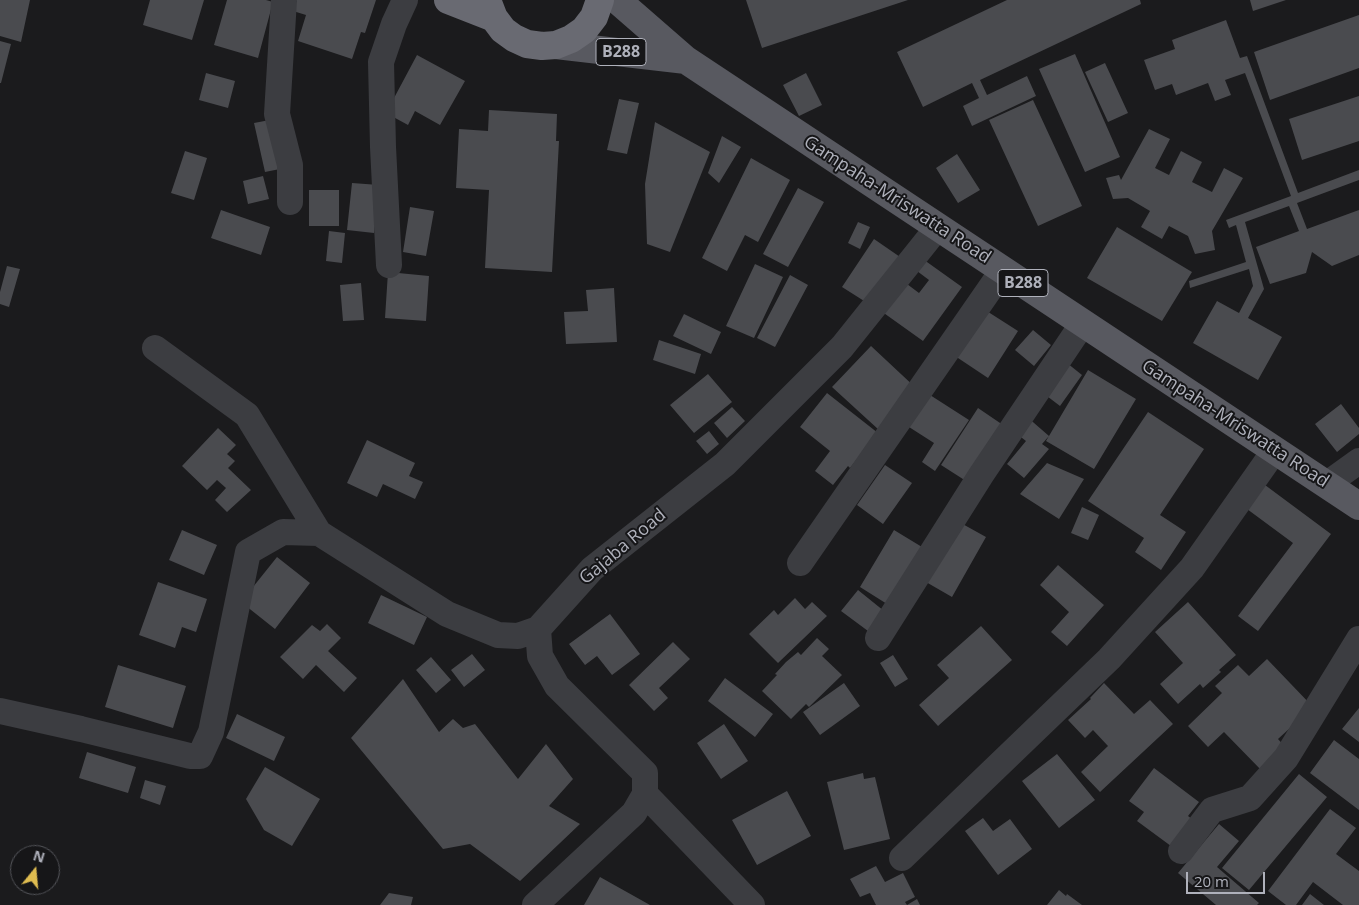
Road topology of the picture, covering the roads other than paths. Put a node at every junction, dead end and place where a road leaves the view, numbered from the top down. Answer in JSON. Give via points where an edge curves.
{"nodes":[{"id":1,"x":284,"y":0,"type":"edge"},
{"id":2,"x":405,"y":0,"type":"edge"},
{"id":3,"x":448,"y":0,"type":"edge"},
{"id":4,"x":600,"y":0,"type":"edge"},
{"id":5,"x":618,"y":0,"type":"edge"},
{"id":6,"x":490,"y":9,"type":"edge"},
{"id":7,"x":556,"y":45,"type":"junction"},
{"id":8,"x":686,"y":60,"type":"junction"},
{"id":9,"x":290,"y":202,"type":"dead end"},
{"id":10,"x":938,"y":227,"type":"junction"},
{"id":11,"x":389,"y":265,"type":"dead end"},
{"id":12,"x":1003,"y":270,"type":"junction"},
{"id":13,"x":1083,"y":323,"type":"junction"},
{"id":14,"x":155,"y":348,"type":"dead end"},
{"id":15,"x":1275,"y":450,"type":"junction"},
{"id":16,"x":1359,"y":461,"type":"edge"},
{"id":17,"x":1327,"y":484,"type":"junction"},
{"id":18,"x":1359,"y":506,"type":"edge"},
{"id":19,"x":318,"y":533,"type":"junction"},
{"id":20,"x":800,"y":563,"type":"dead end"},
{"id":21,"x":538,"y":629,"type":"junction"},
{"id":22,"x":878,"y":638,"type":"dead end"},
{"id":23,"x":1359,"y":639,"type":"edge"},
{"id":24,"x":0,"y":711,"type":"edge"},
{"id":25,"x":645,"y":794,"type":"junction"},
{"id":26,"x":1181,"y":851,"type":"dead end"},
{"id":27,"x":902,"y":858,"type":"dead end"},
{"id":28,"x":535,"y":905,"type":"edge"},
{"id":29,"x":752,"y":905,"type":"edge"}],
"edges":[{"from":1,"to":9,"type":"street","via":[[277,114],[290,165]]},
{"from":2,"to":11,"type":"street","via":[[381,62]]},
{"from":3,"to":6,"type":"highway"},
{"from":4,"to":7,"type":"highway","via":[[594,17],[584,30]]},
{"from":5,"to":8,"type":"main road","name":"Gampaha-Mriswatta Road","number":"B288"},
{"from":6,"to":7,"type":"highway","via":[[503,30],[514,38],[527,44]]},
{"from":7,"to":8,"type":"main road","name":"Gampaha-Mriswatta Road","number":"B288"},
{"from":8,"to":10,"type":"main road","name":"Gampaha-Mriswatta Road","number":"B288"},
{"from":10,"to":12,"type":"main road","name":"Gampaha-Mriswatta Road","number":"B288"},
{"from":10,"to":21,"type":"street","name":"Gajaba Road","via":[[842,348],[725,464],[592,569]]},
{"from":12,"to":13,"type":"main road","name":"Gampaha-Mriswatta Road","number":"B288"},
{"from":12,"to":20,"type":"street"},
{"from":13,"to":15,"type":"main road","name":"Gampaha-Mriswatta Road","number":"B288"},
{"from":13,"to":22,"type":"street","via":[[981,475]]},
{"from":14,"to":19,"type":"street","via":[[247,415]]},
{"from":15,"to":17,"type":"main road","name":"Gampaha-Mriswatta Road","number":"B288"},
{"from":15,"to":27,"type":"street","via":[[1192,568],[1109,659]]},
{"from":16,"to":17,"type":"street"},
{"from":17,"to":18,"type":"main road","name":"Gampaha-Mriswatta Road","number":"B288"},
{"from":19,"to":21,"type":"street","via":[[447,614],[498,635],[518,636]]},
{"from":19,"to":24,"type":"street","via":[[283,532],[248,552],[212,732],[200,756]]},
{"from":21,"to":25,"type":"street","via":[[540,656],[558,686],[645,773]]},
{"from":23,"to":26,"type":"street","via":[[1286,758],[1250,798],[1212,810]]},
{"from":25,"to":28,"type":"street","via":[[634,813]]},
{"from":25,"to":29,"type":"street"}]}
